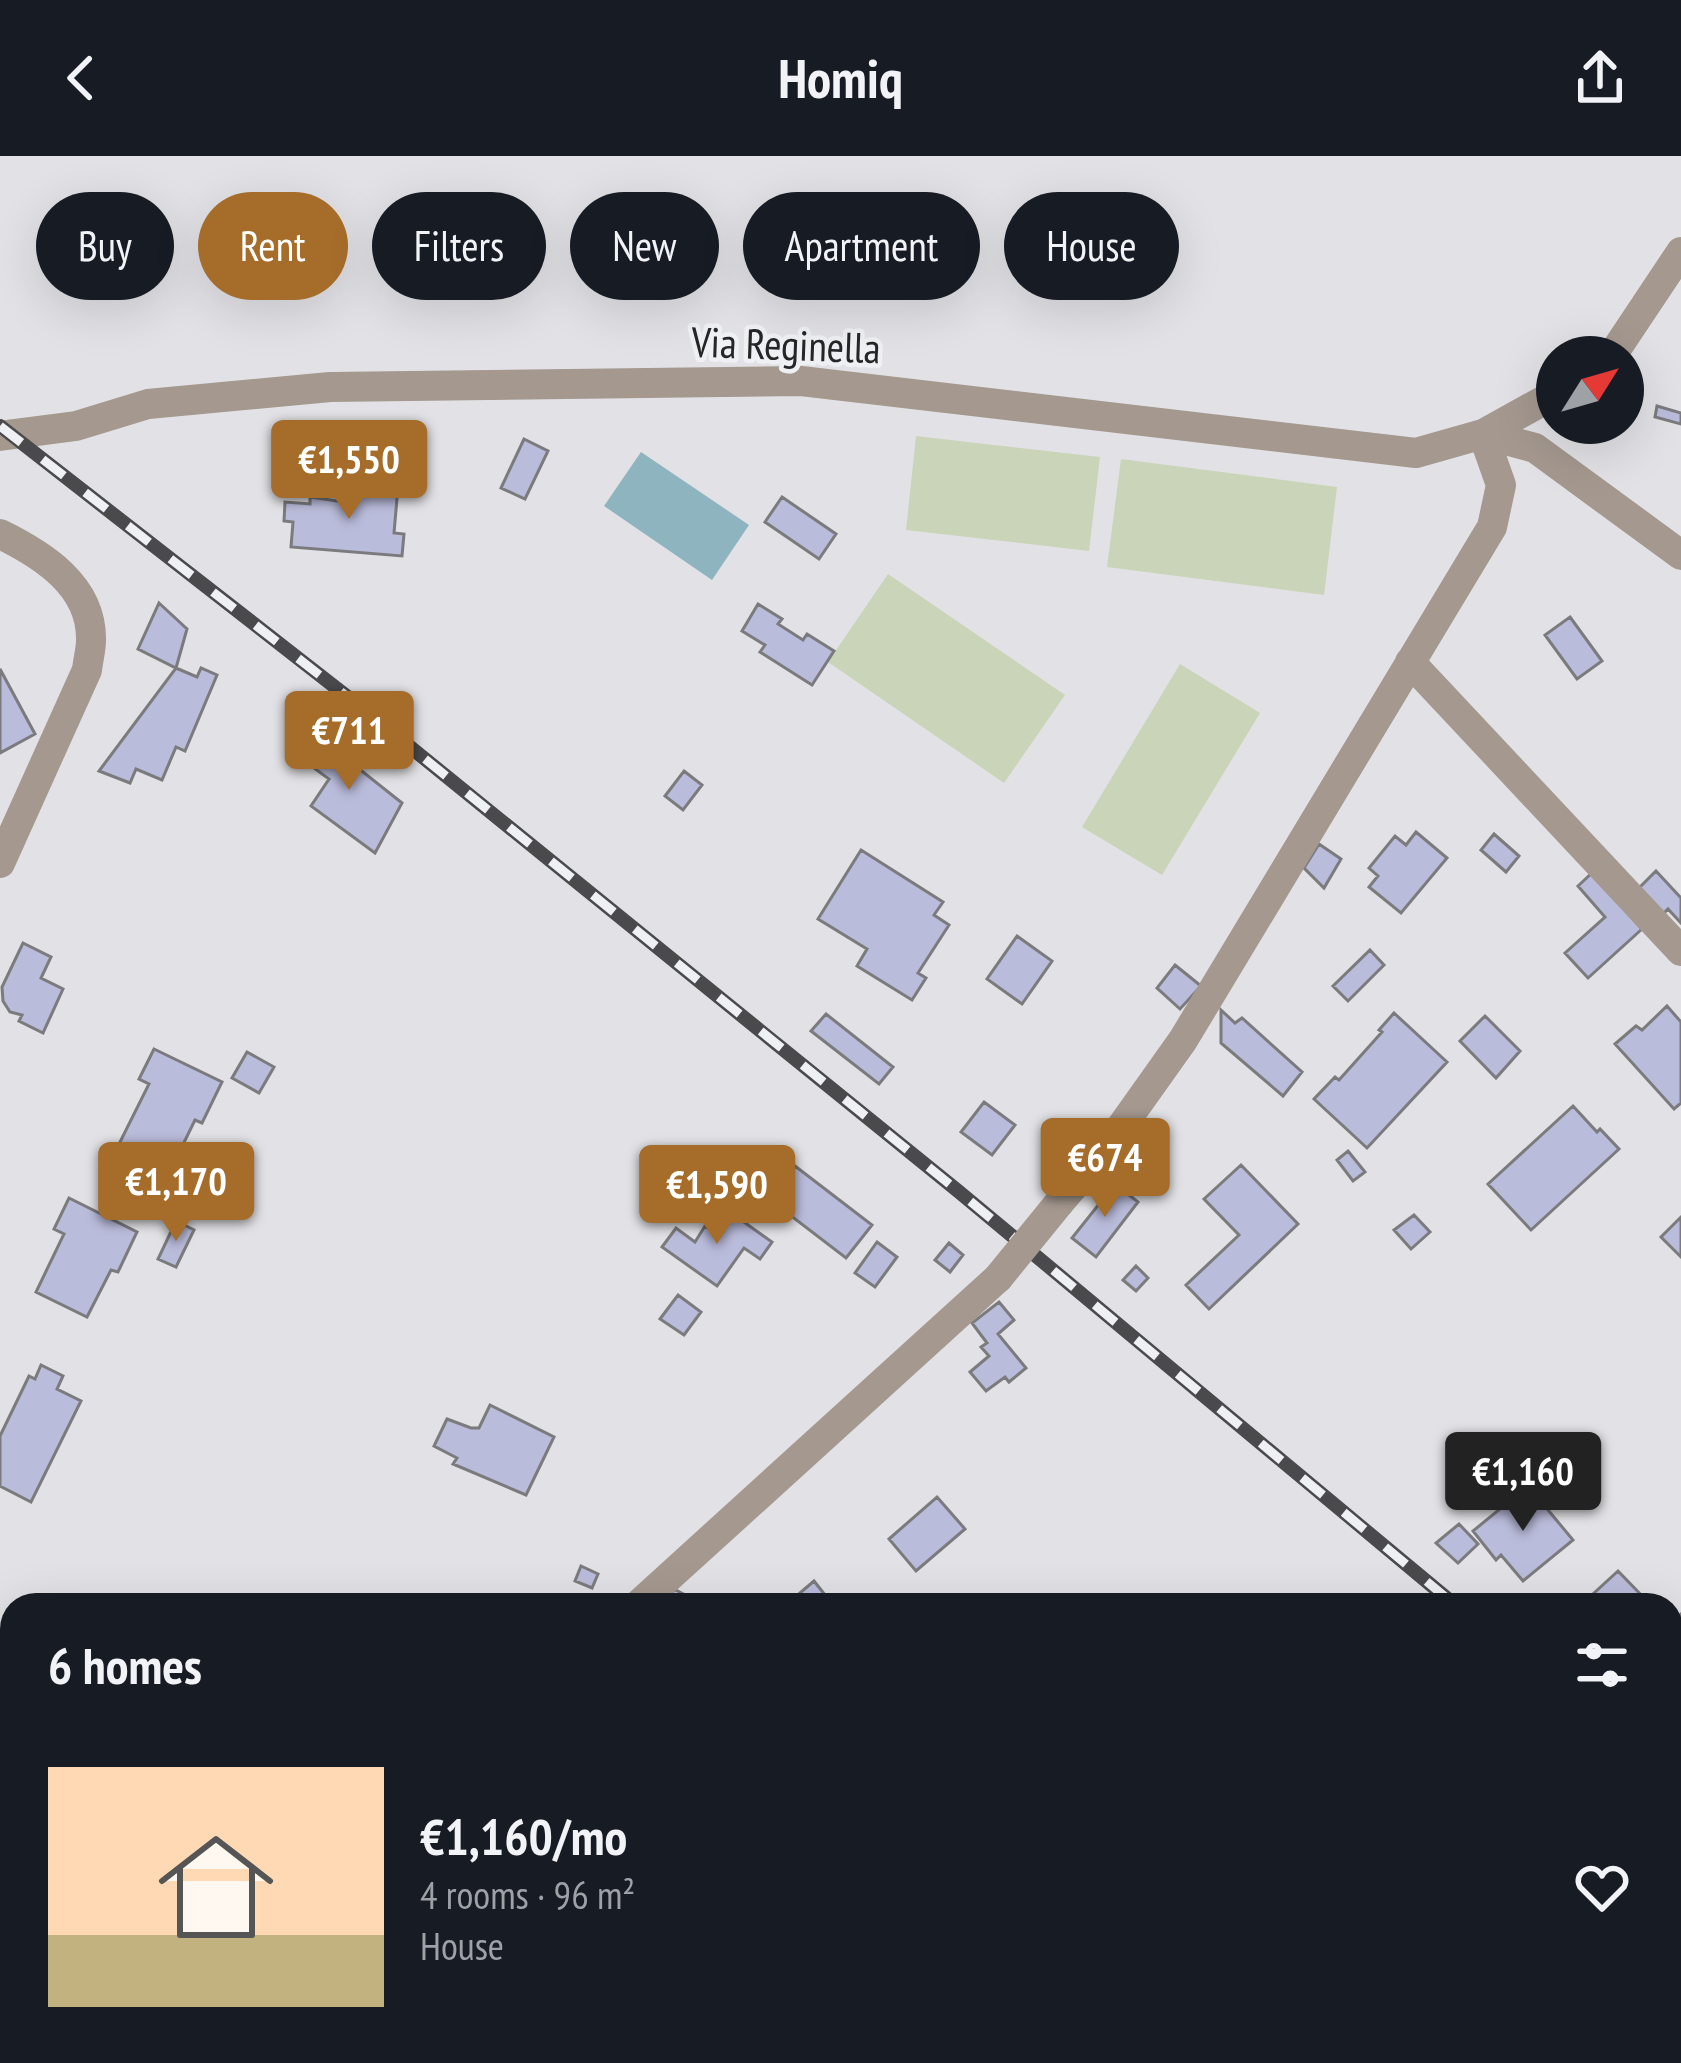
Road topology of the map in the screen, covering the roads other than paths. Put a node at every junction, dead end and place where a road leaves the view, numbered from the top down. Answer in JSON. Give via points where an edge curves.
{"nodes":[{"id":1,"x":1681,"y":252,"type":"edge"},
{"id":2,"x":1625,"y":336,"type":"edge"},
{"id":3,"x":1536,"y":405,"type":"edge"},
{"id":4,"x":1483,"y":434,"type":"junction"},
{"id":5,"x":0,"y":436,"type":"edge"},
{"id":6,"x":0,"y":534,"type":"edge"},
{"id":7,"x":1681,"y":555,"type":"edge"},
{"id":8,"x":1410,"y":662,"type":"junction"},
{"id":9,"x":0,"y":863,"type":"edge"},
{"id":10,"x":1681,"y":951,"type":"edge"},
{"id":11,"x":651,"y":1593,"type":"edge"}],
"edges":[{"from":1,"to":2,"type":"street"},
{"from":3,"to":4,"type":"street","name":"Via Reginella"},
{"from":4,"to":5,"type":"street","name":"Via Reginella","via":[[1416,453],[801,381],[331,387],[148,404],[76,427]]},
{"from":4,"to":7,"type":"street","via":[[1535,448]]},
{"from":4,"to":8,"type":"street","via":[[1502,485],[1492,527]]},
{"from":6,"to":9,"type":"street","via":[[55,565],[83,602],[92,637],[87,670]]},
{"from":8,"to":10,"type":"street"},
{"from":8,"to":11,"type":"street","bridge":true,"via":[[1183,1040],[1107,1147],[998,1278]]}]}
